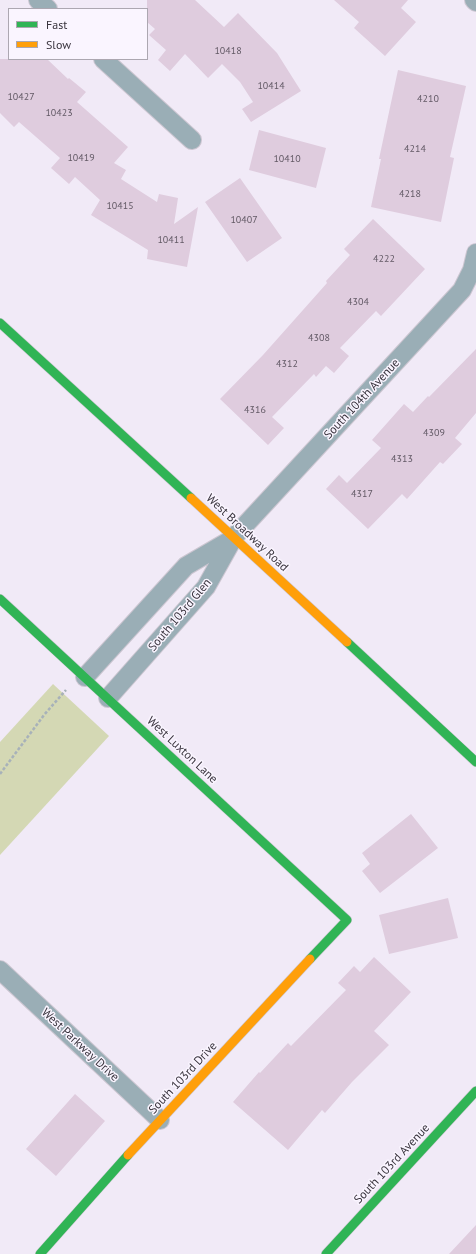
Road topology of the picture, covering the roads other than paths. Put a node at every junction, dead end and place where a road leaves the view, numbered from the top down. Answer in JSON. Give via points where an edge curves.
{"nodes":[{"id":1,"x":38,"y":0,"type":"edge"},
{"id":2,"x":474,"y":0,"type":"edge"},
{"id":3,"x":476,"y":2,"type":"edge"},
{"id":4,"x":47,"y":8,"type":"edge"},
{"id":5,"x":104,"y":60,"type":"edge"},
{"id":6,"x":192,"y":140,"type":"dead end"},
{"id":7,"x":476,"y":253,"type":"edge"},
{"id":8,"x":0,"y":323,"type":"edge"},
{"id":9,"x":234,"y":537,"type":"junction"},
{"id":10,"x":0,"y":598,"type":"edge"},
{"id":11,"x":85,"y":677,"type":"junction"},
{"id":12,"x":108,"y":698,"type":"junction"},
{"id":13,"x":476,"y":762,"type":"edge"},
{"id":14,"x":347,"y":920,"type":"joint"},
{"id":15,"x":0,"y":970,"type":"edge"},
{"id":16,"x":476,"y":1091,"type":"edge"},
{"id":17,"x":160,"y":1120,"type":"junction"},
{"id":18,"x":40,"y":1254,"type":"edge"},
{"id":19,"x":326,"y":1254,"type":"edge"}],
"edges":[{"from":1,"to":4,"type":"street"},
{"from":2,"to":3,"type":"street"},
{"from":5,"to":6,"type":"street"},
{"from":7,"to":9,"type":"street","name":"South 104th Avenue","via":[[472,270],[455,299]]},
{"from":8,"to":9,"type":"street","name":"West Broadway Road"},
{"from":9,"to":11,"type":"street","name":"South 103rd Glen","via":[[186,566]]},
{"from":9,"to":12,"type":"street","name":"South 103rd Glen","via":[[206,587]]},
{"from":9,"to":13,"type":"street","name":"West Broadway Road"},
{"from":10,"to":11,"type":"street","name":"West Luxton Lane"},
{"from":11,"to":12,"type":"street","name":"West Luxton Lane"},
{"from":12,"to":14,"type":"street","name":"West Luxton Lane"},
{"from":14,"to":17,"type":"street","name":"South 103rd Drive"},
{"from":15,"to":17,"type":"street","name":"West Parkway Drive"},
{"from":16,"to":19,"type":"street","name":"South 103rd Avenue"},
{"from":17,"to":18,"type":"street","name":"South 103rd Drive"}]}
